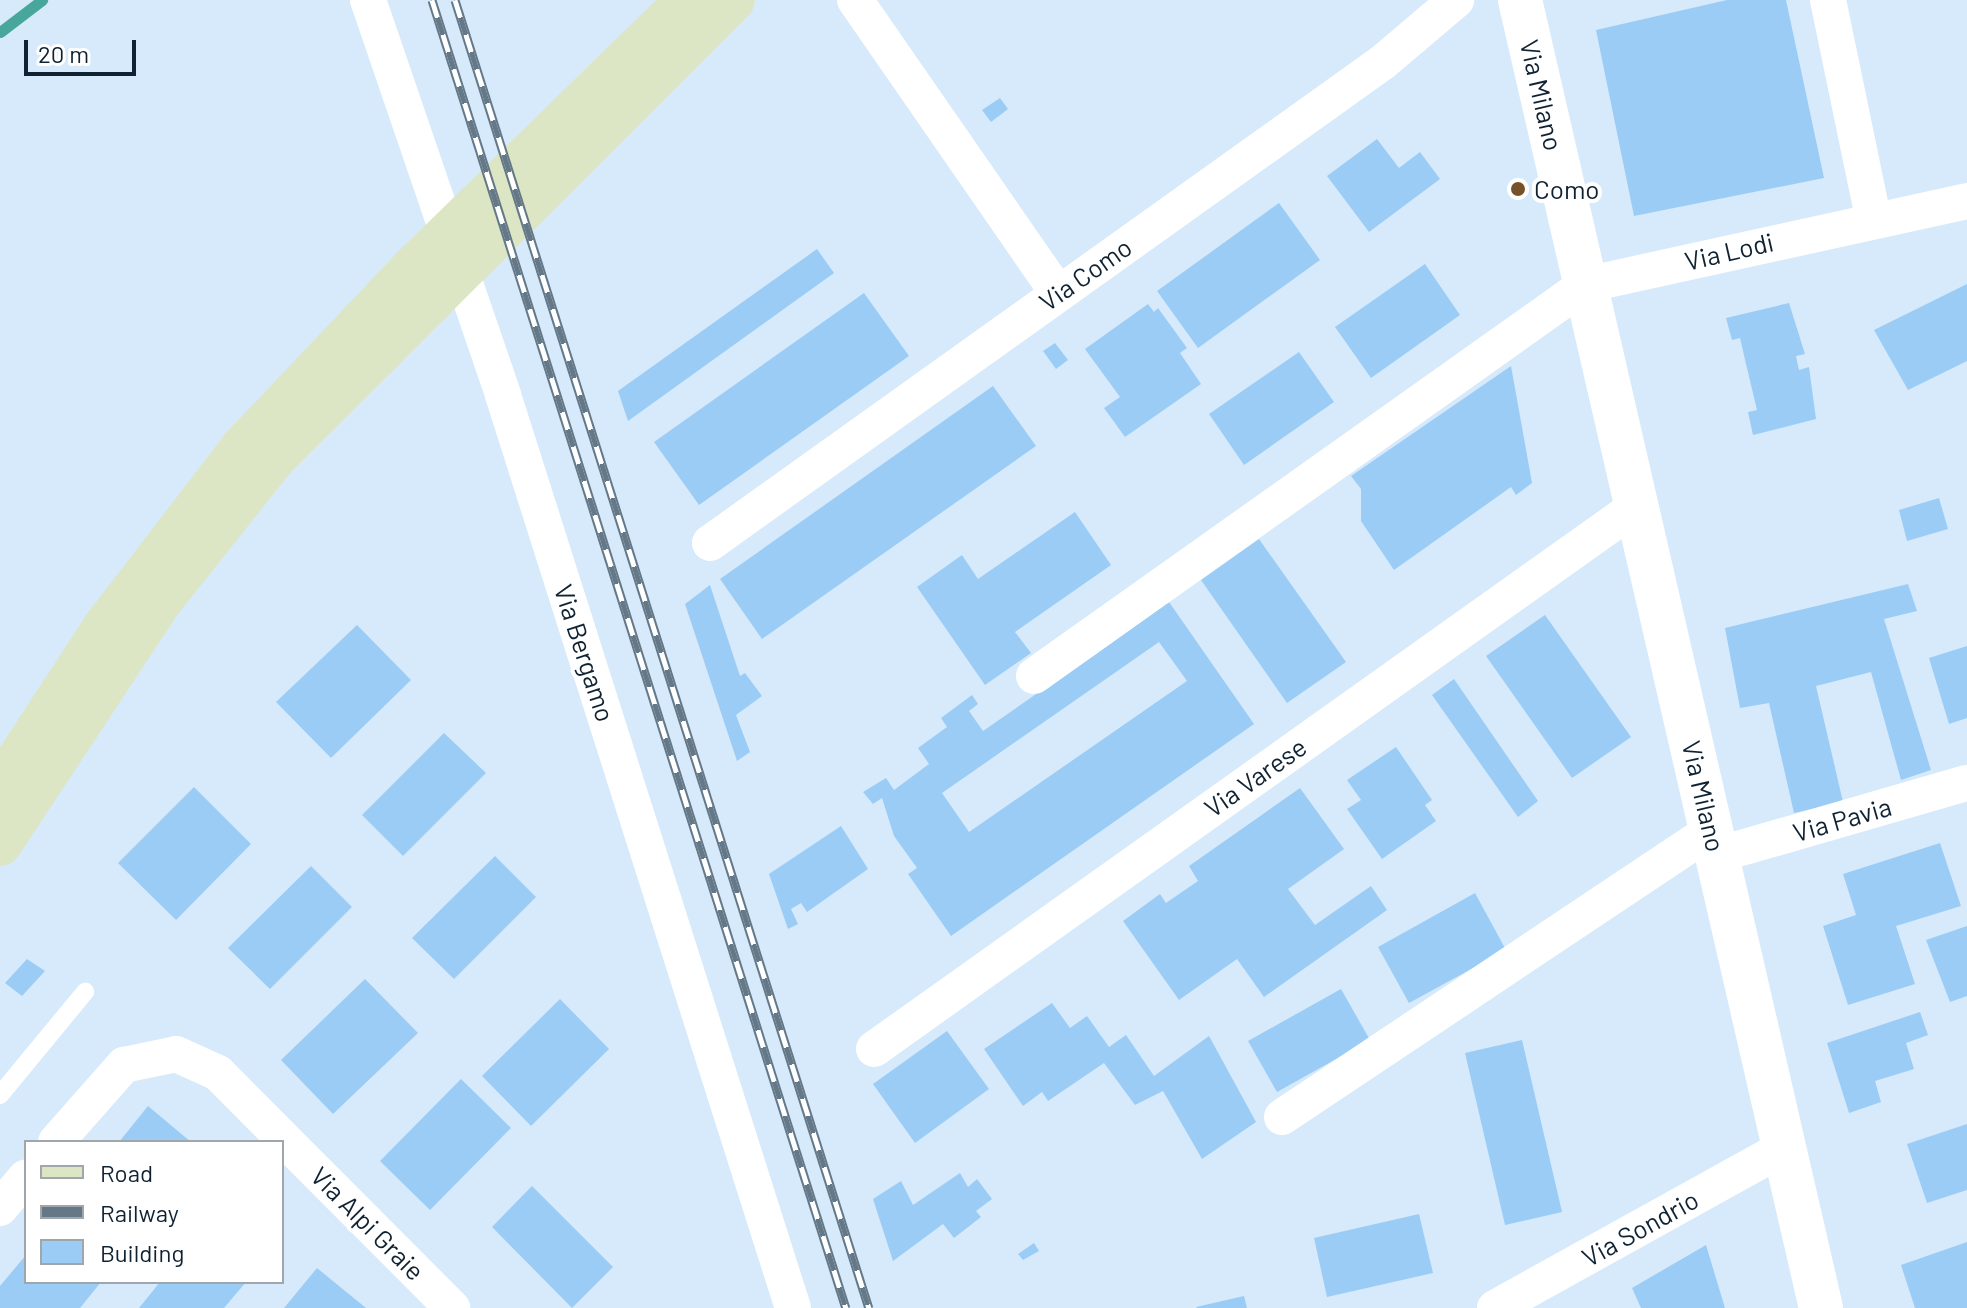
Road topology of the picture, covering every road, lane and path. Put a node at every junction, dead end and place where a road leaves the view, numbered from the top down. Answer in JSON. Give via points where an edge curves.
{"nodes":[{"id":1,"x":368,"y":0,"type":"edge"},
{"id":2,"x":688,"y":0,"type":"edge"},
{"id":3,"x":733,"y":0,"type":"edge"},
{"id":4,"x":855,"y":0,"type":"edge"},
{"id":5,"x":1456,"y":0,"type":"edge"},
{"id":6,"x":1520,"y":0,"type":"edge"},
{"id":7,"x":1828,"y":0,"type":"edge"},
{"id":8,"x":550,"y":158,"type":"junction"},
{"id":9,"x":1967,"y":201,"type":"edge"},
{"id":10,"x":1873,"y":218,"type":"junction"},
{"id":11,"x":422,"y":283,"type":"junction"},
{"id":12,"x":1585,"y":285,"type":"junction"},
{"id":13,"x":1058,"y":293,"type":"junction"},
{"id":14,"x":1637,"y":506,"type":"junction"},
{"id":15,"x":710,"y":543,"type":"dead end"},
{"id":16,"x":1034,"y":676,"type":"dead end"},
{"id":17,"x":1967,"y":783,"type":"edge"},
{"id":18,"x":0,"y":788,"type":"edge"},
{"id":19,"x":1715,"y":842,"type":"junction"},
{"id":20,"x":0,"y":844,"type":"edge"},
{"id":21,"x":85,"y":992,"type":"dead end"},
{"id":22,"x":874,"y":1049,"type":"dead end"},
{"id":23,"x":0,"y":1095,"type":"edge"},
{"id":24,"x":1282,"y":1117,"type":"dead end"},
{"id":25,"x":58,"y":1140,"type":"edge"},
{"id":26,"x":1784,"y":1148,"type":"junction"},
{"id":27,"x":24,"y":1179,"type":"edge"},
{"id":28,"x":0,"y":1208,"type":"edge"},
{"id":29,"x":452,"y":1308,"type":"edge"},
{"id":30,"x":793,"y":1308,"type":"edge"},
{"id":31,"x":1495,"y":1308,"type":"edge"},
{"id":32,"x":1821,"y":1308,"type":"edge"}],
"edges":[{"from":1,"to":30,"type":"street","name":"Via Bergamo","via":[[503,395]]},
{"from":2,"to":8,"type":"main road"},
{"from":3,"to":8,"type":"main road"},
{"from":4,"to":13,"type":"street"},
{"from":5,"to":13,"type":"street","name":"Via Como","via":[[1383,62]]},
{"from":6,"to":12,"type":"street","name":"Via Milano"},
{"from":7,"to":10,"type":"street"},
{"from":8,"to":11,"type":"main road"},
{"from":9,"to":10,"type":"street","name":"Via Lodi"},
{"from":10,"to":12,"type":"street","name":"Via Lodi"},
{"from":11,"to":18,"type":"main road","via":[[252,436],[173,532]]},
{"from":11,"to":20,"type":"main road","via":[[214,531],[145,624]]},
{"from":12,"to":14,"type":"street","name":"Via Milano"},
{"from":12,"to":16,"type":"street"},
{"from":13,"to":15,"type":"street","name":"Via Como"},
{"from":14,"to":19,"type":"street","name":"Via Milano"},
{"from":14,"to":22,"type":"street","name":"Via Varese"},
{"from":17,"to":19,"type":"street","name":"Via Pavia"},
{"from":19,"to":24,"type":"street","name":"Via Pavia"},
{"from":19,"to":26,"type":"street","name":"Via Milano"},
{"from":21,"to":23,"type":"lane"},
{"from":25,"to":29,"type":"street","name":"Via Alpi Graie","via":[[124,1065],[176,1054],[218,1073]]},
{"from":26,"to":31,"type":"street","name":"Via Sondrio"},
{"from":26,"to":32,"type":"street","name":"Via Milano"},
{"from":27,"to":28,"type":"street"}]}
